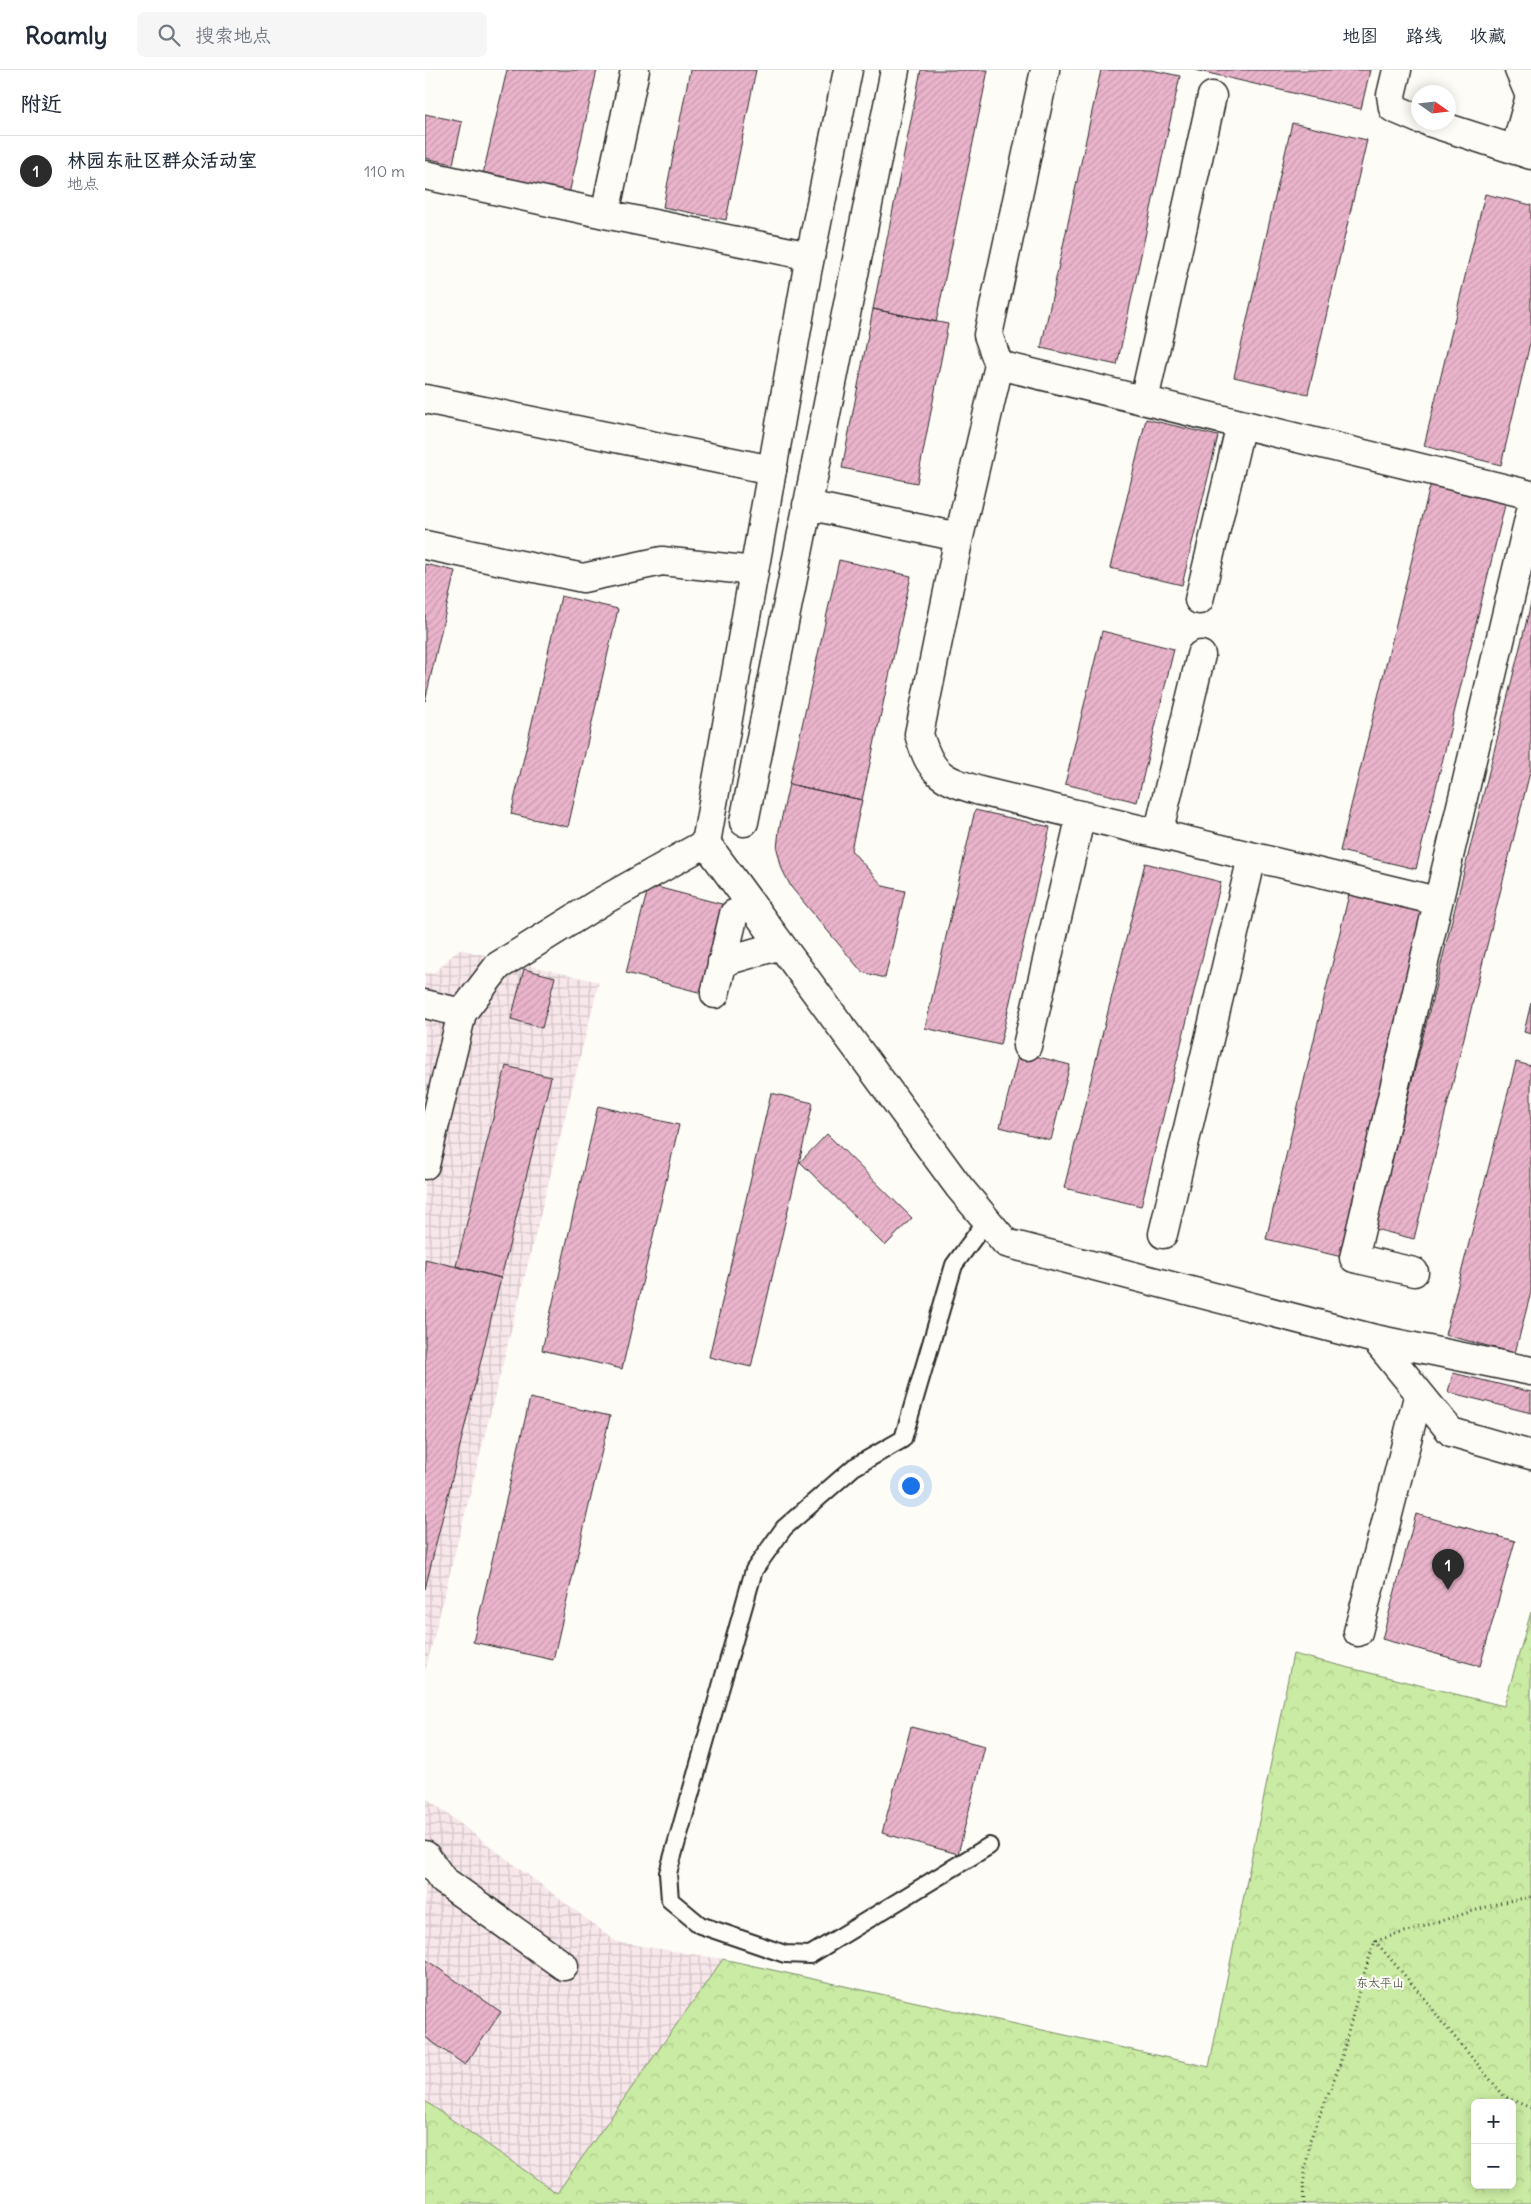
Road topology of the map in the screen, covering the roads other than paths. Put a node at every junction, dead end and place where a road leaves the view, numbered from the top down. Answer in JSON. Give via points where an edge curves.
{"nodes":[{"id":1,"x":635,"y":70,"type":"edge"},
{"id":2,"x":848,"y":70,"type":"edge"},
{"id":3,"x":895,"y":70,"type":"edge"},
{"id":4,"x":1045,"y":70,"type":"edge"},
{"id":5,"x":1397,"y":70,"type":"edge"},
{"id":6,"x":1519,"y":70,"type":"edge"},
{"id":7,"x":1212,"y":96,"type":"dead end"},
{"id":8,"x":1411,"y":116,"type":"edge"},
{"id":9,"x":1453,"y":130,"type":"edge"},
{"id":10,"x":1523,"y":153,"type":"edge"},
{"id":11,"x":425,"y":175,"type":"edge"},
{"id":12,"x":605,"y":214,"type":"junction"},
{"id":13,"x":810,"y":256,"type":"junction"},
{"id":14,"x":999,"y":365,"type":"junction"},
{"id":15,"x":425,"y":399,"type":"edge"},
{"id":16,"x":1144,"y":400,"type":"junction"},
{"id":17,"x":1241,"y":424,"type":"junction"},
{"id":18,"x":772,"y":470,"type":"junction"},
{"id":19,"x":1531,"y":494,"type":"edge"},
{"id":20,"x":807,"y":505,"type":"junction"},
{"id":21,"x":1531,"y":510,"type":"edge"},
{"id":22,"x":959,"y":537,"type":"junction"},
{"id":23,"x":425,"y":545,"type":"edge"},
{"id":24,"x":755,"y":571,"type":"junction"},
{"id":25,"x":1199,"y":600,"type":"dead end"},
{"id":26,"x":1201,"y":655,"type":"dead end"},
{"id":27,"x":1081,"y":815,"type":"junction"},
{"id":28,"x":744,"y":822,"type":"dead end"},
{"id":29,"x":1158,"y":834,"type":"junction"},
{"id":30,"x":706,"y":843,"type":"junction"},
{"id":31,"x":1252,"y":857,"type":"junction"},
{"id":32,"x":1437,"y":901,"type":"junction"},
{"id":33,"x":734,"y":914,"type":"dead end"},
{"id":34,"x":781,"y":945,"type":"junction"},
{"id":35,"x":722,"y":962,"type":"junction"},
{"id":36,"x":715,"y":994,"type":"dead end"},
{"id":37,"x":425,"y":1004,"type":"edge"},
{"id":38,"x":463,"y":1013,"type":"junction"},
{"id":39,"x":1027,"y":1046,"type":"dead end"},
{"id":40,"x":425,"y":1165,"type":"edge"},
{"id":41,"x":987,"y":1220,"type":"junction"},
{"id":42,"x":1163,"y":1234,"type":"dead end"},
{"id":43,"x":1414,"y":1272,"type":"dead end"},
{"id":44,"x":1375,"y":1339,"type":"junction"},
{"id":45,"x":1531,"y":1370,"type":"edge"},
{"id":46,"x":1419,"y":1392,"type":"junction"},
{"id":47,"x":1531,"y":1455,"type":"edge"},
{"id":48,"x":1358,"y":1632,"type":"dead end"},
{"id":49,"x":989,"y":1846,"type":"dead end"},
{"id":50,"x":425,"y":1855,"type":"edge"},
{"id":51,"x":564,"y":1966,"type":"dead end"}],
"edges":[{"from":1,"to":12,"type":"street"},
{"from":2,"to":13,"type":"street"},
{"from":3,"to":20,"type":"street"},
{"from":4,"to":14,"type":"street","via":[[988,335]]},
{"from":5,"to":8,"type":"street","via":[[1391,95],[1393,108]]},
{"from":6,"to":10,"type":"street","via":[[1530,96]]},
{"from":7,"to":16,"type":"street"},
{"from":9,"to":10,"type":"street"},
{"from":11,"to":12,"type":"street"},
{"from":12,"to":13,"type":"street"},
{"from":13,"to":18,"type":"street"},
{"from":14,"to":16,"type":"street"},
{"from":14,"to":22,"type":"street"},
{"from":15,"to":18,"type":"street"},
{"from":16,"to":17,"type":"street"},
{"from":17,"to":19,"type":"street"},
{"from":17,"to":25,"type":"street"},
{"from":18,"to":24,"type":"street"},
{"from":20,"to":22,"type":"street"},
{"from":20,"to":28,"type":"street"},
{"from":21,"to":32,"type":"street"},
{"from":22,"to":27,"type":"street","via":[[919,734],[926,758],[939,774],[954,783]]},
{"from":23,"to":24,"type":"street","via":[[583,578],[662,561]]},
{"from":24,"to":30,"type":"street"},
{"from":26,"to":29,"type":"street"},
{"from":27,"to":29,"type":"street"},
{"from":27,"to":39,"type":"street"},
{"from":29,"to":31,"type":"street"},
{"from":30,"to":34,"type":"street"},
{"from":30,"to":38,"type":"street","via":[[599,903],[497,966]]},
{"from":31,"to":32,"type":"street"},
{"from":31,"to":42,"type":"street"},
{"from":32,"to":43,"type":"street","via":[[1354,1258]]},
{"from":33,"to":35,"type":"street"},
{"from":34,"to":35,"type":"street"},
{"from":34,"to":41,"type":"street","via":[[959,1187]]},
{"from":35,"to":36,"type":"street"},
{"from":37,"to":38,"type":"street"},
{"from":38,"to":40,"type":"street"},
{"from":41,"to":44,"type":"street","via":[[1006,1243]]},
{"from":41,"to":49,"type":"lane","via":[[954,1265],[903,1439],[855,1468],[784,1528],[754,1570],[668,1873],[670,1900],[700,1925],[785,1954],[811,1955]]},
{"from":44,"to":45,"type":"street"},
{"from":44,"to":46,"type":"street"},
{"from":46,"to":47,"type":"street","via":[[1451,1432]]},
{"from":46,"to":48,"type":"street"},
{"from":50,"to":51,"type":"street","via":[[443,1880]]}]}
